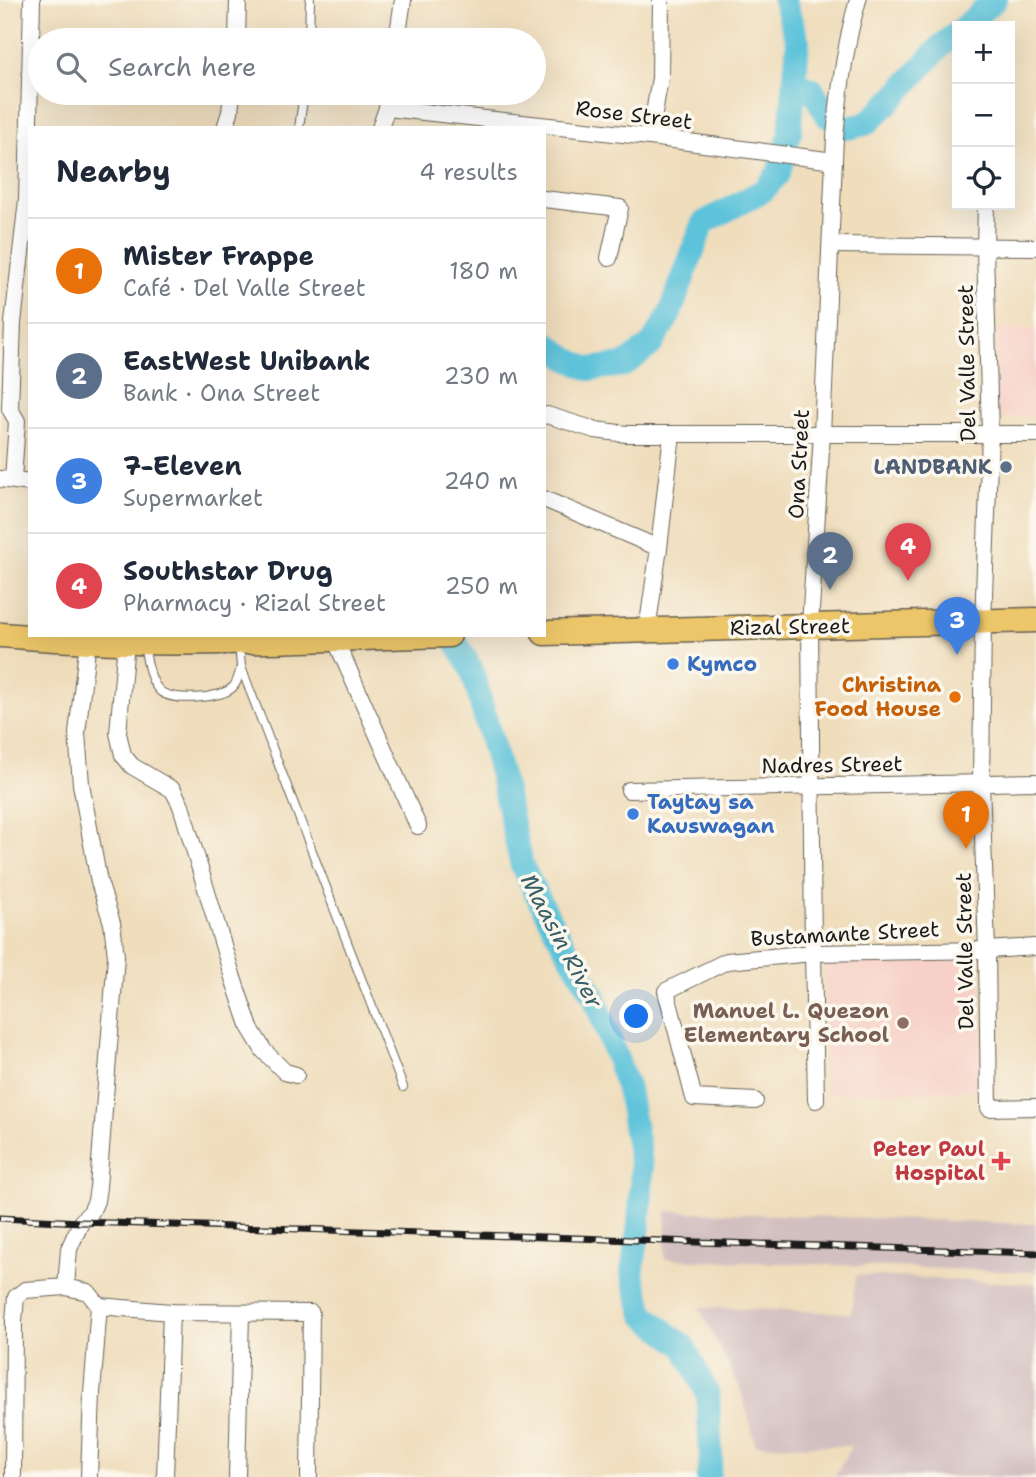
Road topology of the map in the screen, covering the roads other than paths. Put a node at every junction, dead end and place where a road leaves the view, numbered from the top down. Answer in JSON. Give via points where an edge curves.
{"nodes":[{"id":1,"x":32,"y":0,"type":"edge"},
{"id":2,"x":238,"y":0,"type":"edge"},
{"id":3,"x":310,"y":0,"type":"edge"},
{"id":4,"x":403,"y":0,"type":"edge"},
{"id":5,"x":661,"y":0,"type":"edge"},
{"id":6,"x":858,"y":0,"type":"edge"},
{"id":7,"x":31,"y":28,"type":"edge"},
{"id":8,"x":237,"y":28,"type":"edge"},
{"id":9,"x":309,"y":28,"type":"edge"},
{"id":10,"x":399,"y":28,"type":"edge"},
{"id":11,"x":29,"y":105,"type":"edge"},
{"id":12,"x":231,"y":105,"type":"edge"},
{"id":13,"x":302,"y":105,"type":"edge"},
{"id":14,"x":387,"y":105,"type":"edge"},
{"id":15,"x":423,"y":105,"type":"edge"},
{"id":16,"x":29,"y":126,"type":"edge"},
{"id":17,"x":226,"y":126,"type":"edge"},
{"id":18,"x":299,"y":126,"type":"edge"},
{"id":19,"x":381,"y":126,"type":"edge"},
{"id":20,"x":650,"y":137,"type":"junction"},
{"id":21,"x":28,"y":160,"type":"edge"},
{"id":22,"x":834,"y":161,"type":"junction"},
{"id":23,"x":546,"y":199,"type":"edge"},
{"id":24,"x":986,"y":210,"type":"edge"},
{"id":25,"x":831,"y":245,"type":"junction"},
{"id":26,"x":1036,"y":247,"type":"edge"},
{"id":27,"x":985,"y":248,"type":"junction"},
{"id":28,"x":609,"y":258,"type":"dead end"},
{"id":29,"x":6,"y":323,"type":"edge"},
{"id":30,"x":546,"y":415,"type":"edge"},
{"id":31,"x":673,"y":434,"type":"junction"},
{"id":32,"x":822,"y":434,"type":"junction"},
{"id":33,"x":990,"y":434,"type":"junction"},
{"id":34,"x":1036,"y":434,"type":"edge"},
{"id":35,"x":6,"y":479,"type":"edge"},
{"id":36,"x":28,"y":483,"type":"edge"},
{"id":37,"x":546,"y":500,"type":"edge"},
{"id":38,"x":659,"y":548,"type":"junction"},
{"id":39,"x":1036,"y":620,"type":"edge"},
{"id":40,"x":983,"y":622,"type":"junction"},
{"id":41,"x":810,"y":626,"type":"junction"},
{"id":42,"x":647,"y":629,"type":"junction"},
{"id":43,"x":546,"y":633,"type":"edge"},
{"id":44,"x":0,"y":635,"type":"edge"},
{"id":45,"x":28,"y":636,"type":"edge"},
{"id":46,"x":53,"y":637,"type":"edge"},
{"id":47,"x":395,"y":637,"type":"edge"},
{"id":48,"x":335,"y":639,"type":"junction"},
{"id":49,"x":114,"y":641,"type":"edge"},
{"id":50,"x":239,"y":641,"type":"junction"},
{"id":51,"x":241,"y":667,"type":"junction"},
{"id":52,"x":981,"y":782,"type":"junction"},
{"id":53,"x":1036,"y":782,"type":"edge"},
{"id":54,"x":811,"y":786,"type":"junction"},
{"id":55,"x":629,"y":790,"type":"dead end"},
{"id":56,"x":418,"y":826,"type":"dead end"},
{"id":57,"x":1036,"y":947,"type":"edge"},
{"id":58,"x":987,"y":950,"type":"junction"},
{"id":59,"x":813,"y":953,"type":"junction"},
{"id":60,"x":296,"y":1075,"type":"dead end"},
{"id":61,"x":403,"y":1087,"type":"dead end"},
{"id":62,"x":816,"y":1100,"type":"dead end"},
{"id":63,"x":755,"y":1101,"type":"dead end"},
{"id":64,"x":1036,"y":1107,"type":"edge"},
{"id":65,"x":66,"y":1287,"type":"junction"},
{"id":66,"x":99,"y":1306,"type":"junction"},
{"id":67,"x":171,"y":1312,"type":"junction"},
{"id":68,"x":241,"y":1313,"type":"junction"},
{"id":69,"x":13,"y":1477,"type":"edge"},
{"id":70,"x":89,"y":1477,"type":"edge"},
{"id":71,"x":165,"y":1477,"type":"edge"},
{"id":72,"x":237,"y":1477,"type":"edge"},
{"id":73,"x":310,"y":1477,"type":"edge"}],
"edges":[{"from":1,"to":7,"type":"street"},
{"from":2,"to":8,"type":"street"},
{"from":3,"to":9,"type":"lane"},
{"from":4,"to":10,"type":"street"},
{"from":5,"to":20,"type":"street","via":[[660,78]]},
{"from":6,"to":22,"type":"street","name":"Ona Street","via":[[838,102]]},
{"from":11,"to":16,"type":"street"},
{"from":12,"to":17,"type":"street"},
{"from":13,"to":18,"type":"lane"},
{"from":14,"to":19,"type":"street"},
{"from":15,"to":20,"type":"street","name":"Rose Street"},
{"from":20,"to":22,"type":"street","name":"Rose Street"},
{"from":21,"to":29,"type":"street","via":[[27,200]]},
{"from":22,"to":25,"type":"street","name":"Ona Street"},
{"from":23,"to":28,"type":"street","via":[[620,208]]},
{"from":24,"to":27,"type":"street","name":"Del Valle Street"},
{"from":25,"to":27,"type":"street"},
{"from":25,"to":32,"type":"street","name":"Ona Street"},
{"from":26,"to":27,"type":"street"},
{"from":27,"to":33,"type":"street","name":"Del Valle Street"},
{"from":29,"to":35,"type":"street","via":[[10,409],[17,421]]},
{"from":30,"to":31,"type":"street","via":[[595,430]]},
{"from":31,"to":32,"type":"street"},
{"from":31,"to":38,"type":"street"},
{"from":32,"to":33,"type":"street"},
{"from":32,"to":41,"type":"street","name":"Ona Street"},
{"from":33,"to":34,"type":"street"},
{"from":33,"to":40,"type":"street","name":"Del Valle Street"},
{"from":35,"to":36,"type":"street"},
{"from":37,"to":38,"type":"street"},
{"from":38,"to":42,"type":"street"},
{"from":39,"to":40,"type":"main road","name":"Rizal Street"},
{"from":40,"to":41,"type":"main road","name":"Rizal Street"},
{"from":40,"to":52,"type":"street","name":"Del Valle Street"},
{"from":41,"to":42,"type":"main road","name":"Rizal Street"},
{"from":41,"to":54,"type":"street","name":"Ona Street"},
{"from":42,"to":43,"type":"main road","name":"Rizal Street"},
{"from":44,"to":45,"type":"main road"},
{"from":46,"to":49,"type":"main road"},
{"from":47,"to":48,"type":"main road"},
{"from":48,"to":50,"type":"main road"},
{"from":48,"to":56,"type":"street"},
{"from":49,"to":50,"type":"main road"},
{"from":49,"to":51,"type":"lane","via":[[160,692],[172,697],[216,696],[232,689]]},
{"from":49,"to":60,"type":"street","via":[[123,755],[132,766],[173,790],[250,1028],[264,1051],[285,1072]]},
{"from":49,"to":65,"type":"street","via":[[77,733],[81,784],[116,956],[96,1201],[69,1249]]},
{"from":50,"to":51,"type":"lane"},
{"from":51,"to":61,"type":"lane"},
{"from":52,"to":53,"type":"street","name":"Nadres Street"},
{"from":52,"to":54,"type":"street","name":"Nadres Street"},
{"from":52,"to":58,"type":"street","name":"Del Valle Street"},
{"from":54,"to":55,"type":"street","name":"Nadres Street"},
{"from":54,"to":59,"type":"street","name":"Ona Street"},
{"from":57,"to":58,"type":"street","name":"Bustamante Street"},
{"from":58,"to":59,"type":"street","name":"Bustamante Street"},
{"from":58,"to":64,"type":"street","name":"Del Valle Street","via":[[989,1108]]},
{"from":59,"to":62,"type":"street","name":"Ona Street"},
{"from":59,"to":63,"type":"street","name":"Bustamante Street","via":[[727,961],[666,991],[694,1098]]},
{"from":65,"to":66,"type":"street","via":[[88,1293]]},
{"from":65,"to":69,"type":"street","via":[[25,1290],[16,1297]]},
{"from":66,"to":67,"type":"street"},
{"from":66,"to":70,"type":"street"},
{"from":67,"to":68,"type":"street"},
{"from":67,"to":71,"type":"street"},
{"from":68,"to":72,"type":"street"},
{"from":68,"to":73,"type":"street","via":[[312,1313]]}]}
